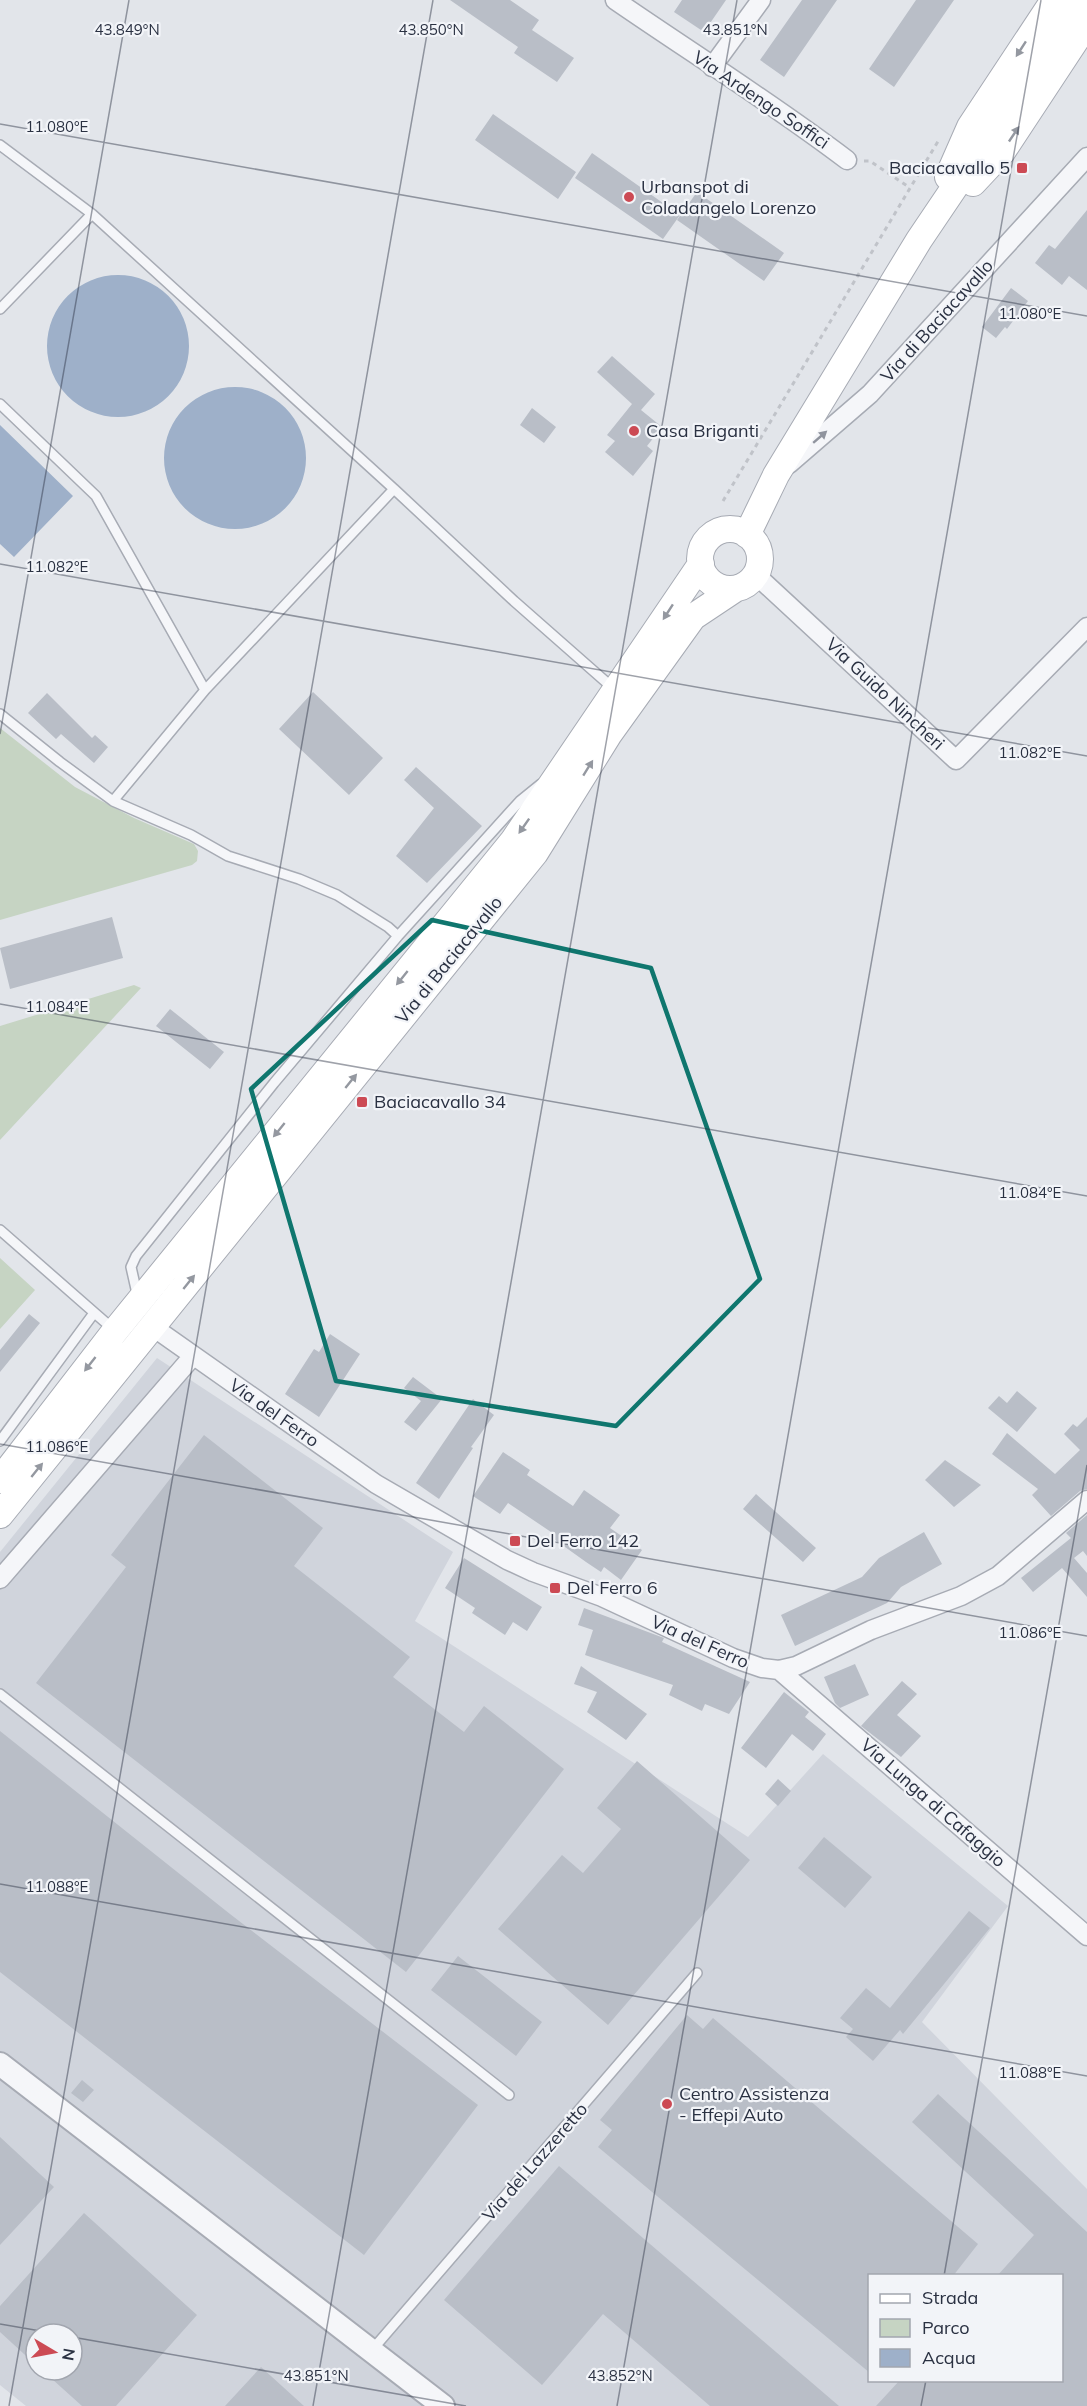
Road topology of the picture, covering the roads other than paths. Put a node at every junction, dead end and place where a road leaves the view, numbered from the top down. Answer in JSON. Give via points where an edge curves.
{"nodes":[{"id":1,"x":615,"y":0,"type":"edge"},
{"id":2,"x":761,"y":0,"type":"edge"},
{"id":3,"x":1054,"y":0,"type":"edge"},
{"id":4,"x":1081,"y":0,"type":"edge"},
{"id":5,"x":1087,"y":23,"type":"edge"},
{"id":6,"x":712,"y":68,"type":"junction"},
{"id":7,"x":0,"y":145,"type":"edge"},
{"id":8,"x":1087,"y":157,"type":"edge"},
{"id":9,"x":847,"y":160,"type":"road end"},
{"id":10,"x":92,"y":214,"type":"junction"},
{"id":11,"x":919,"y":240,"type":"junction"},
{"id":12,"x":0,"y":309,"type":"edge"},
{"id":13,"x":0,"y":404,"type":"edge"},
{"id":14,"x":776,"y":475,"type":"junction"},
{"id":15,"x":394,"y":489,"type":"junction"},
{"id":16,"x":747,"y":535,"type":"junction"},
{"id":17,"x":701,"y":564,"type":"junction"},
{"id":18,"x":756,"y":574,"type":"junction"},
{"id":19,"x":735,"y":589,"type":"junction"},
{"id":20,"x":1087,"y":627,"type":"edge"},
{"id":21,"x":205,"y":690,"type":"junction"},
{"id":22,"x":615,"y":691,"type":"junction"},
{"id":23,"x":0,"y":714,"type":"edge"},
{"id":24,"x":565,"y":766,"type":"junction"},
{"id":25,"x":113,"y":801,"type":"junction"},
{"id":26,"x":398,"y":936,"type":"junction"},
{"id":27,"x":0,"y":1230,"type":"edge"},
{"id":28,"x":139,"y":1301,"type":"junction"},
{"id":29,"x":94,"y":1313,"type":"junction"},
{"id":30,"x":153,"y":1328,"type":"junction"},
{"id":31,"x":115,"y":1330,"type":"junction"},
{"id":32,"x":193,"y":1356,"type":"junction"},
{"id":33,"x":0,"y":1441,"type":"edge"},
{"id":34,"x":0,"y":1480,"type":"edge"},
{"id":35,"x":1087,"y":1500,"type":"edge"},
{"id":36,"x":0,"y":1515,"type":"edge"},
{"id":37,"x":0,"y":1579,"type":"edge"},
{"id":38,"x":779,"y":1671,"type":"junction"},
{"id":39,"x":0,"y":1694,"type":"edge"},
{"id":40,"x":1087,"y":1936,"type":"edge"},
{"id":41,"x":697,"y":1973,"type":"dead end"},
{"id":42,"x":0,"y":2064,"type":"edge"},
{"id":43,"x":509,"y":2095,"type":"dead end"},
{"id":44,"x":372,"y":2350,"type":"junction"},
{"id":45,"x":443,"y":2406,"type":"edge"}],
"edges":[{"from":1,"to":6,"type":"street","name":"Via Ardengo Soffici"},
{"from":2,"to":6,"type":"street"},
{"from":3,"to":11,"type":"main road","one_way":true,"via":[[970,127]]},
{"from":4,"to":11,"type":"main road"},
{"from":11,"to":5,"type":"main road","one_way":true,"via":[[1002,152]]},
{"from":6,"to":9,"type":"street","name":"Via Ardengo Soffici"},
{"from":7,"to":10,"type":"lane"},
{"from":14,"to":8,"type":"street","name":"Via di Baciacavallo","one_way":true,"via":[[870,394]]},
{"from":10,"to":12,"type":"lane"},
{"from":10,"to":15,"type":"lane"},
{"from":11,"to":14,"type":"main road","name":"Via di Baciacavallo"},
{"from":13,"to":21,"type":"lane","via":[[96,496]]},
{"from":14,"to":16,"type":"main road","name":"Via di Baciacavallo"},
{"from":15,"to":21,"type":"lane"},
{"from":15,"to":22,"type":"lane"},
{"from":16,"to":17,"type":"main road","name":"Via di Baciacavallo","via":[[738,530],[717,533],[702,549]]},
{"from":16,"to":18,"type":"main road","via":[[760,554]]},
{"from":17,"to":19,"type":"main road","via":[[712,583]]},
{"from":17,"to":22,"type":"main road","name":"Via di Baciacavallo","one_way":true},
{"from":18,"to":19,"type":"main road","name":"Via di Baciacavallo","via":[[745,586]]},
{"from":18,"to":20,"type":"street","name":"Via Guido Nincheri","via":[[956,760]]},
{"from":30,"to":19,"type":"main road","name":"Via di Baciacavallo","one_way":true,"via":[[535,853],[609,734],[693,617]]},
{"from":21,"to":25,"type":"lane"},
{"from":22,"to":24,"type":"main road","name":"Via di Baciacavallo"},
{"from":23,"to":25,"type":"lane"},
{"from":24,"to":26,"type":"lane","via":[[520,801]]},
{"from":24,"to":28,"type":"main road","name":"Via di Baciacavallo","one_way":true,"via":[[513,841]]},
{"from":25,"to":26,"type":"lane","via":[[228,856],[337,895]]},
{"from":26,"to":28,"type":"lane","via":[[136,1256],[131,1267]]},
{"from":27,"to":29,"type":"lane"},
{"from":28,"to":31,"type":"main road"},
{"from":29,"to":31,"type":"lane"},
{"from":29,"to":33,"type":"lane"},
{"from":30,"to":32,"type":"street","name":"Via del Ferro"},
{"from":36,"to":30,"type":"main road","one_way":true},
{"from":31,"to":34,"type":"main road","one_way":true},
{"from":32,"to":37,"type":"street"},
{"from":32,"to":38,"type":"street","name":"Via del Ferro","via":[[376,1484],[507,1560],[602,1597],[733,1658]]},
{"from":35,"to":38,"type":"street","via":[[998,1576],[961,1596]]},
{"from":38,"to":40,"type":"street","name":"Via Lunga di Cafaggio"},
{"from":39,"to":43,"type":"lane"},
{"from":41,"to":44,"type":"lane","name":"Via del Lazzeretto"},
{"from":42,"to":44,"type":"street"},
{"from":44,"to":45,"type":"street"}]}
